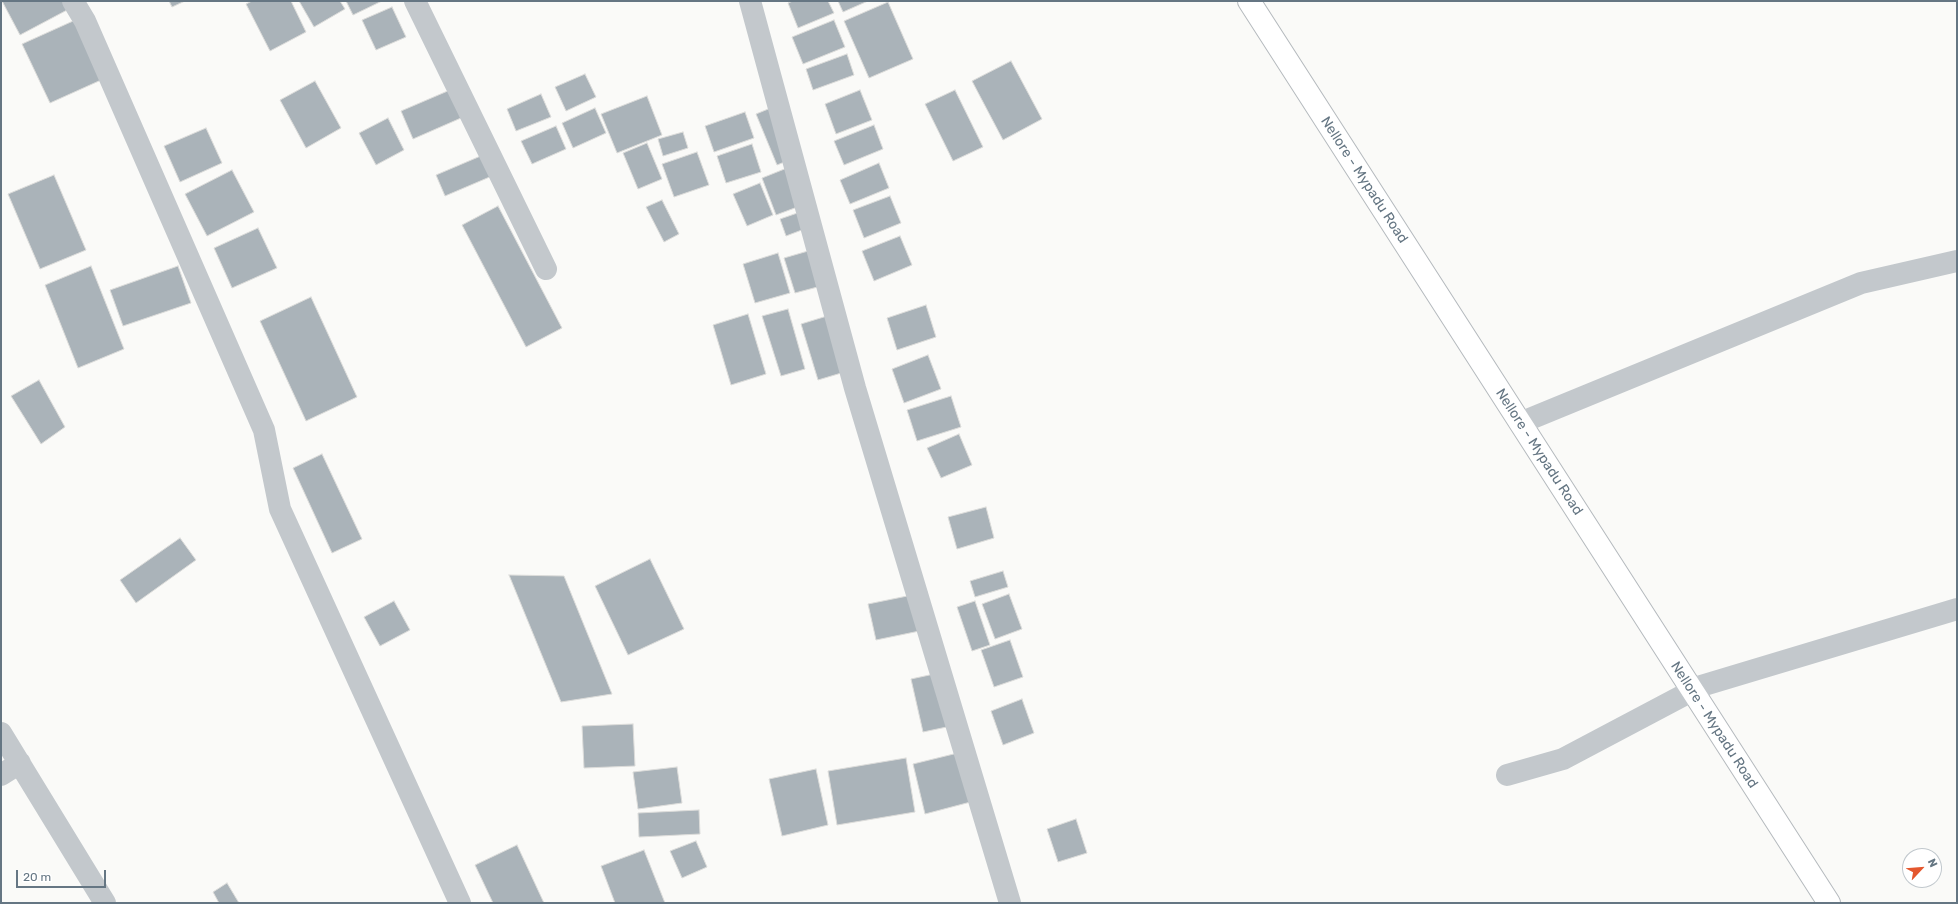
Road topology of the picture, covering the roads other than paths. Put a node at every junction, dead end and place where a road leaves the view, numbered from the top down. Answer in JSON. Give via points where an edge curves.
{"nodes":[{"id":1,"x":73,"y":1,"type":"edge"},
{"id":2,"x":415,"y":1,"type":"edge"},
{"id":3,"x":750,"y":1,"type":"edge"},
{"id":4,"x":1249,"y":1,"type":"edge"},
{"id":5,"x":1957,"y":261,"type":"edge"},
{"id":6,"x":546,"y":269,"type":"dead end"},
{"id":7,"x":1520,"y":423,"type":"junction"},
{"id":8,"x":1957,"y":609,"type":"edge"},
{"id":9,"x":1692,"y":690,"type":"junction"},
{"id":10,"x":1,"y":733,"type":"edge"},
{"id":11,"x":20,"y":763,"type":"junction"},
{"id":12,"x":1508,"y":774,"type":"dead end"},
{"id":13,"x":1,"y":775,"type":"edge"},
{"id":14,"x":104,"y":903,"type":"edge"},
{"id":15,"x":460,"y":903,"type":"edge"},
{"id":16,"x":1010,"y":903,"type":"edge"},
{"id":17,"x":1829,"y":903,"type":"edge"}],
"edges":[{"from":1,"to":15,"type":"street","via":[[85,21],[264,430],[280,509]]},
{"from":2,"to":6,"type":"street"},
{"from":3,"to":16,"type":"street","via":[[854,388]]},
{"from":4,"to":7,"type":"main road","name":"Nellore - Mypadu Road"},
{"from":5,"to":7,"type":"street","via":[[1861,283]]},
{"from":7,"to":9,"type":"main road","name":"Nellore - Mypadu Road"},
{"from":8,"to":9,"type":"street"},
{"from":9,"to":12,"type":"street","via":[[1563,759]]},
{"from":9,"to":17,"type":"main road","name":"Nellore - Mypadu Road"},
{"from":10,"to":11,"type":"street"},
{"from":11,"to":13,"type":"street"},
{"from":11,"to":14,"type":"street"}]}
